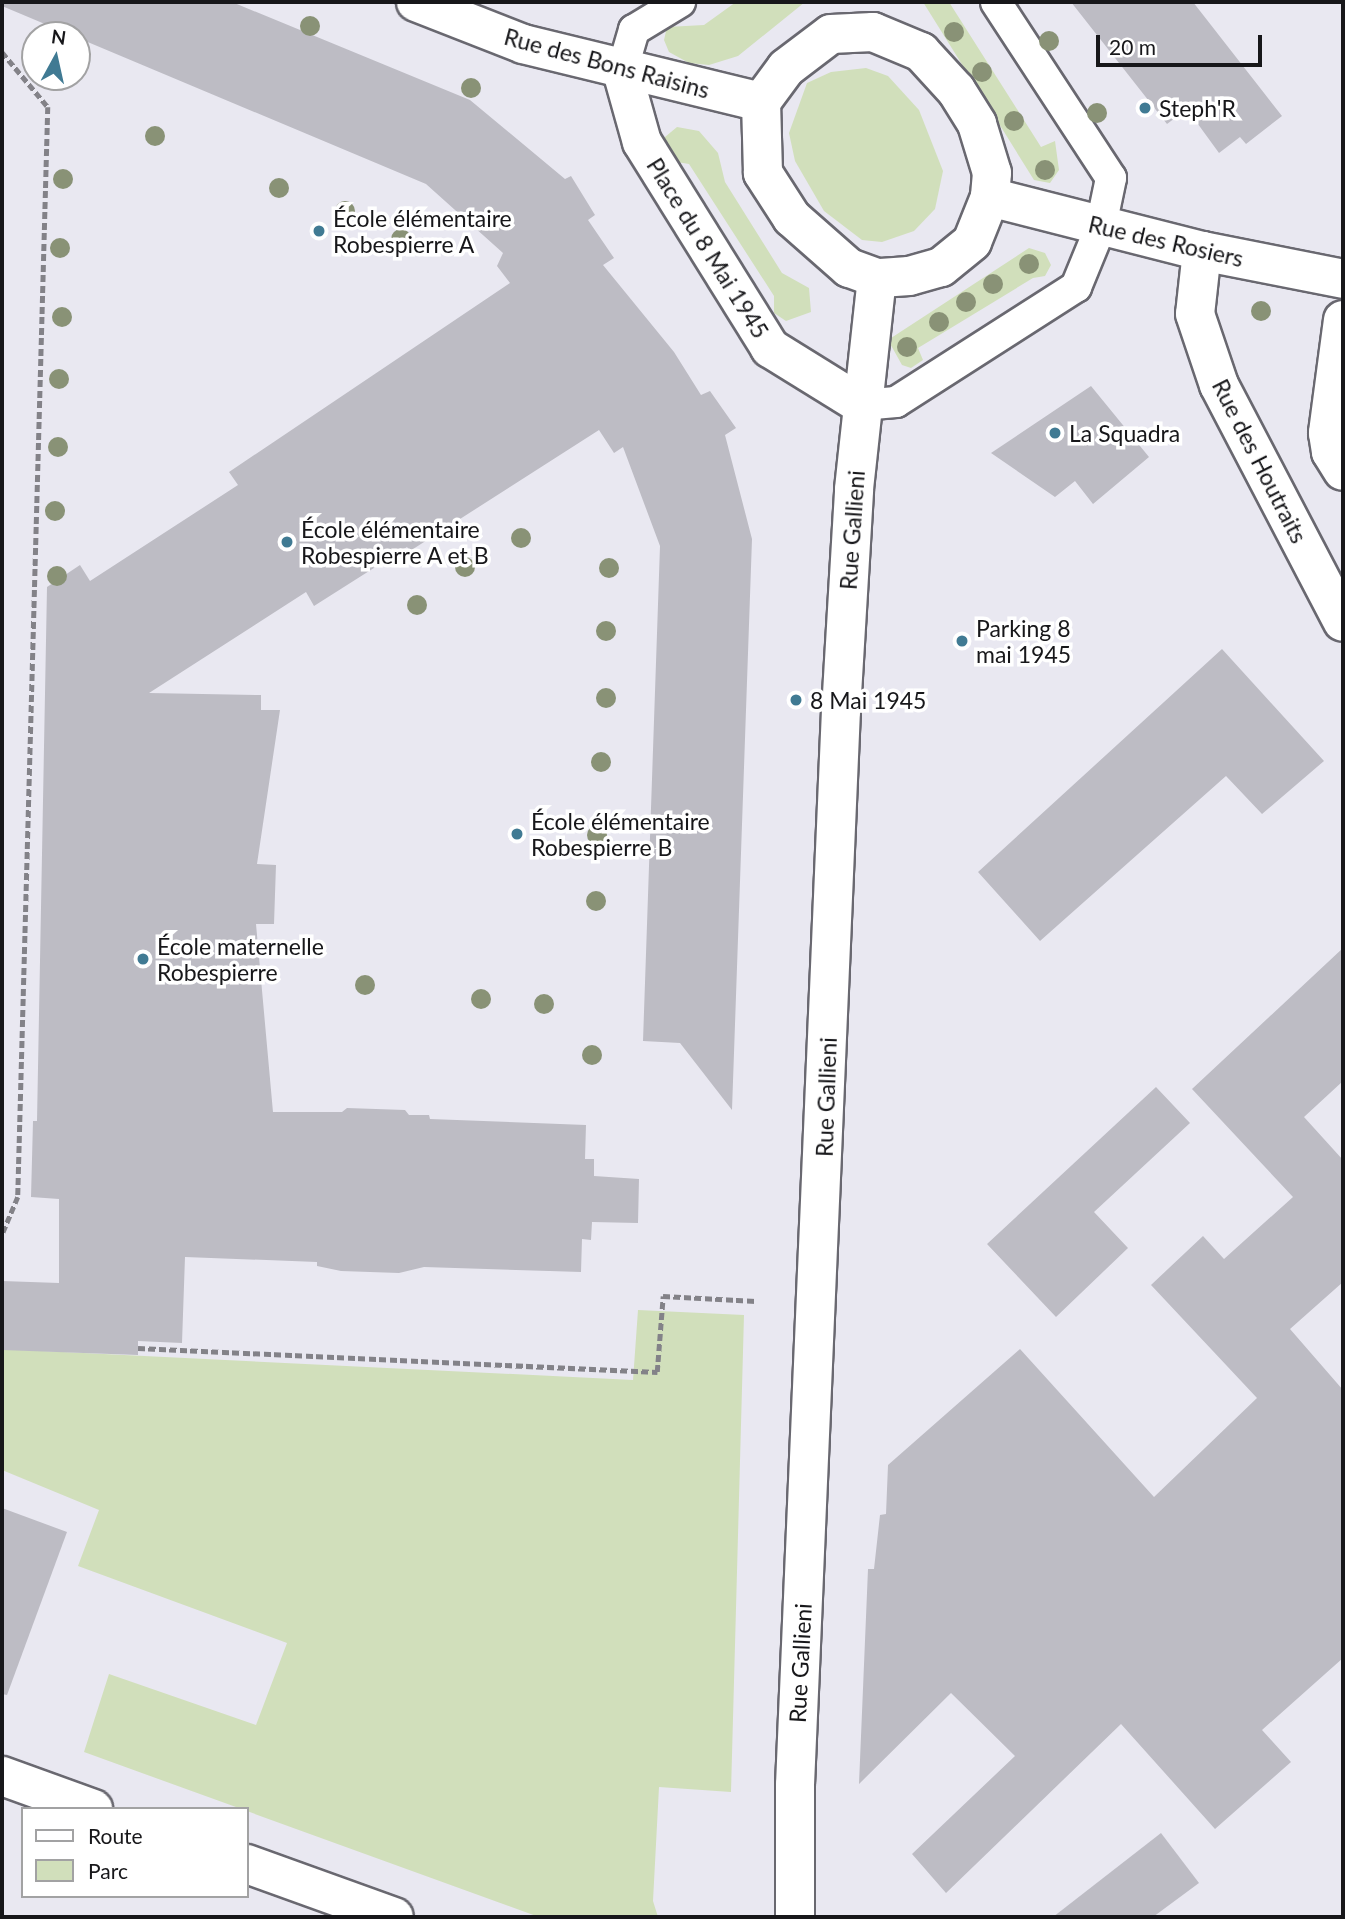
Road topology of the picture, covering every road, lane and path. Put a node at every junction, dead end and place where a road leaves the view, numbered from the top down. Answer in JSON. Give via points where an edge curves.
{"nodes":[{"id":1,"x":416,"y":2,"type":"edge"},
{"id":2,"x":680,"y":2,"type":"edge"},
{"id":3,"x":996,"y":2,"type":"edge"},
{"id":4,"x":872,"y":17,"type":"edge"},
{"id":5,"x":2,"y":52,"type":"edge"},
{"id":6,"x":622,"y":71,"type":"junction"},
{"id":7,"x":761,"y":102,"type":"junction"},
{"id":8,"x":990,"y":197,"type":"junction"},
{"id":9,"x":1101,"y":226,"type":"junction"},
{"id":10,"x":1202,"y":251,"type":"junction"},
{"id":11,"x":877,"y":278,"type":"junction"},
{"id":12,"x":1343,"y":279,"type":"edge"},
{"id":13,"x":1343,"y":320,"type":"edge"},
{"id":14,"x":862,"y":405,"type":"junction"},
{"id":15,"x":1343,"y":471,"type":"edge"},
{"id":16,"x":1343,"y":622,"type":"edge"},
{"id":17,"x":2,"y":1235,"type":"edge"},
{"id":18,"x":755,"y":1301,"type":"dead end"},
{"id":19,"x":138,"y":1348,"type":"dead end"},
{"id":20,"x":2,"y":1776,"type":"edge"},
{"id":21,"x":87,"y":1807,"type":"edge"},
{"id":22,"x":248,"y":1864,"type":"edge"},
{"id":23,"x":394,"y":1917,"type":"edge"},
{"id":24,"x":795,"y":1917,"type":"edge"}],
"edges":[{"from":1,"to":6,"type":"street","name":"Rue des Bons Raisins","via":[[523,44]]},
{"from":2,"to":6,"type":"lane","via":[[634,30]]},
{"from":3,"to":9,"type":"lane","via":[[1111,178]]},
{"from":4,"to":7,"type":"street","via":[[831,34],[786,68]]},
{"from":4,"to":8,"type":"street","via":[[921,52],[956,90],[978,124],[992,173]]},
{"from":5,"to":17,"type":"path","via":[[48,107],[18,1198]]},
{"from":6,"to":7,"type":"street","name":"Rue des Bons Raisins"},
{"from":6,"to":14,"type":"street","name":"Place du 8 Mai 1945","via":[[642,142],[770,348]]},
{"from":7,"to":11,"type":"street","via":[[764,173],[792,218],[849,268]]},
{"from":8,"to":9,"type":"street","name":"Rue des Rosiers"},
{"from":8,"to":11,"type":"street","via":[[972,242],[941,267]]},
{"from":9,"to":10,"type":"street","name":"Rue des Rosiers"},
{"from":9,"to":14,"type":"lane","via":[[1076,287],[896,402]]},
{"from":10,"to":12,"type":"street","name":"Rue des Rosiers"},
{"from":10,"to":16,"type":"street","name":"Rue des Houtraits","via":[[1195,314],[1219,385]]},
{"from":11,"to":14,"type":"street","name":"Rue Gallieni"},
{"from":13,"to":15,"type":"street","via":[[1328,433],[1331,452]]},
{"from":14,"to":24,"type":"street","name":"Rue Gallieni","via":[[836,811],[795,1786]]},
{"from":18,"to":19,"type":"path","via":[[663,1296],[657,1372]]},
{"from":20,"to":21,"type":"street"},
{"from":22,"to":23,"type":"street"}]}
